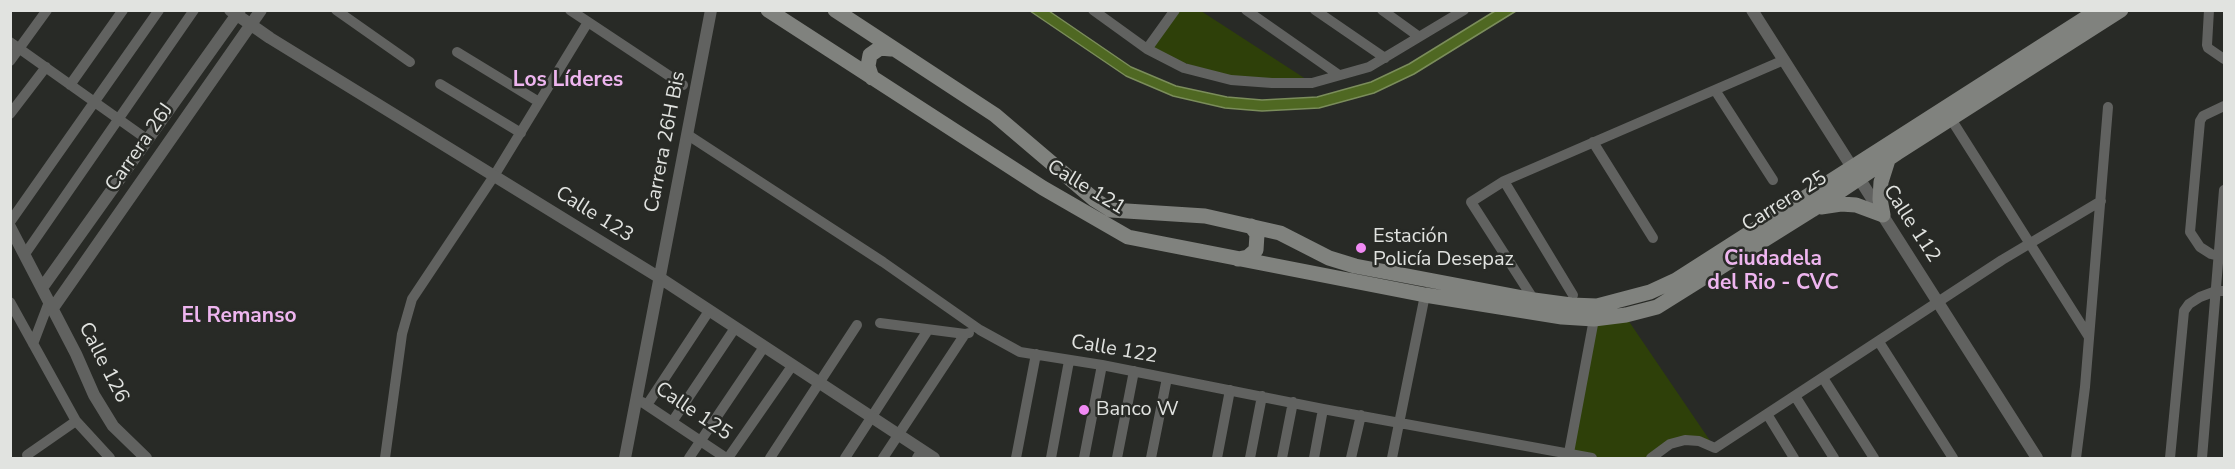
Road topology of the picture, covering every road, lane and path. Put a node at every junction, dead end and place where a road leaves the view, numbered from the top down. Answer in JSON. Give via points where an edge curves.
{"nodes":[{"id":1,"x":46,"y":10,"type":"edge"},
{"id":2,"x":123,"y":10,"type":"edge"},
{"id":3,"x":159,"y":10,"type":"edge"},
{"id":4,"x":194,"y":10,"type":"edge"},
{"id":5,"x":262,"y":10,"type":"edge"},
{"id":6,"x":336,"y":10,"type":"edge"},
{"id":7,"x":570,"y":10,"type":"edge"},
{"id":8,"x":711,"y":10,"type":"edge"},
{"id":9,"x":768,"y":10,"type":"edge"},
{"id":10,"x":834,"y":10,"type":"edge"},
{"id":11,"x":1093,"y":10,"type":"edge"},
{"id":12,"x":1246,"y":10,"type":"edge"},
{"id":13,"x":1315,"y":10,"type":"edge"},
{"id":14,"x":1382,"y":10,"type":"edge"},
{"id":15,"x":1464,"y":10,"type":"edge"},
{"id":16,"x":1752,"y":10,"type":"edge"},
{"id":17,"x":2098,"y":10,"type":"edge"},
{"id":18,"x":2121,"y":10,"type":"edge"},
{"id":19,"x":2209,"y":10,"type":"edge"},
{"id":20,"x":1172,"y":11,"type":"edge"},
{"id":21,"x":233,"y":12,"type":"edge"},
{"id":22,"x":588,"y":22,"type":"junction"},
{"id":23,"x":251,"y":25,"type":"junction"},
{"id":24,"x":1418,"y":36,"type":"junction"},
{"id":25,"x":270,"y":38,"type":"junction"},
{"id":26,"x":239,"y":41,"type":"junction"},
{"id":27,"x":15,"y":45,"type":"edge"},
{"id":28,"x":891,"y":49,"type":"junction"},
{"id":29,"x":1147,"y":49,"type":"junction"},
{"id":30,"x":457,"y":52,"type":"dead end"},
{"id":31,"x":1385,"y":58,"type":"junction"},
{"id":32,"x":2224,"y":59,"type":"edge"},
{"id":33,"x":1784,"y":60,"type":"junction"},
{"id":34,"x":10,"y":61,"type":"edge"},
{"id":35,"x":410,"y":62,"type":"dead end"},
{"id":36,"x":46,"y":67,"type":"junction"},
{"id":37,"x":1339,"y":75,"type":"junction"},
{"id":38,"x":872,"y":78,"type":"junction"},
{"id":39,"x":440,"y":84,"type":"dead end"},
{"id":40,"x":70,"y":85,"type":"junction"},
{"id":41,"x":683,"y":85,"type":"dead end"},
{"id":42,"x":1715,"y":90,"type":"junction"},
{"id":43,"x":95,"y":102,"type":"junction"},
{"id":44,"x":539,"y":102,"type":"junction"},
{"id":45,"x":2224,"y":106,"type":"edge"},
{"id":46,"x":2108,"y":107,"type":"dead end"},
{"id":47,"x":10,"y":114,"type":"edge"},
{"id":48,"x":118,"y":119,"type":"junction"},
{"id":49,"x":1951,"y":119,"type":"junction"},
{"id":50,"x":521,"y":133,"type":"junction"},
{"id":51,"x":688,"y":135,"type":"junction"},
{"id":52,"x":148,"y":140,"type":"junction"},
{"id":53,"x":1593,"y":142,"type":"junction"},
{"id":54,"x":1888,"y":160,"type":"junction"},
{"id":55,"x":1855,"y":173,"type":"junction"},
{"id":56,"x":494,"y":176,"type":"junction"},
{"id":57,"x":1773,"y":180,"type":"dead end"},
{"id":58,"x":1503,"y":181,"type":"junction"},
{"id":59,"x":2224,"y":190,"type":"edge"},
{"id":60,"x":2101,"y":201,"type":"junction"},
{"id":61,"x":1812,"y":210,"type":"junction"},
{"id":62,"x":1883,"y":215,"type":"junction"},
{"id":63,"x":10,"y":222,"type":"edge"},
{"id":64,"x":1251,"y":226,"type":"junction"},
{"id":65,"x":10,"y":227,"type":"edge"},
{"id":66,"x":1653,"y":238,"type":"dead end"},
{"id":67,"x":2029,"y":245,"type":"junction"},
{"id":68,"x":25,"y":254,"type":"junction"},
{"id":69,"x":2222,"y":257,"type":"edge"},
{"id":70,"x":1238,"y":260,"type":"junction"},
{"id":71,"x":60,"y":265,"type":"junction"},
{"id":72,"x":74,"y":277,"type":"junction"},
{"id":73,"x":660,"y":279,"type":"junction"},
{"id":74,"x":42,"y":288,"type":"junction"},
{"id":75,"x":1426,"y":288,"type":"junction"},
{"id":76,"x":2220,"y":291,"type":"edge"},
{"id":77,"x":1573,"y":295,"type":"dead end"},
{"id":78,"x":1534,"y":300,"type":"junction"},
{"id":79,"x":10,"y":302,"type":"edge"},
{"id":80,"x":1939,"y":303,"type":"junction"},
{"id":81,"x":51,"y":305,"type":"junction"},
{"id":82,"x":709,"y":311,"type":"junction"},
{"id":83,"x":1594,"y":319,"type":"junction"},
{"id":84,"x":880,"y":323,"type":"dead end"},
{"id":85,"x":857,"y":326,"type":"dead end"},
{"id":86,"x":735,"y":328,"type":"junction"},
{"id":87,"x":928,"y":330,"type":"junction"},
{"id":88,"x":980,"y":330,"type":"junction"},
{"id":89,"x":965,"y":334,"type":"junction"},
{"id":90,"x":2089,"y":338,"type":"junction"},
{"id":91,"x":1879,"y":342,"type":"junction"},
{"id":92,"x":33,"y":344,"type":"junction"},
{"id":93,"x":764,"y":347,"type":"junction"},
{"id":94,"x":1036,"y":354,"type":"junction"},
{"id":95,"x":1069,"y":361,"type":"junction"},
{"id":96,"x":1102,"y":365,"type":"junction"},
{"id":97,"x":792,"y":366,"type":"junction"},
{"id":98,"x":1134,"y":371,"type":"junction"},
{"id":99,"x":1167,"y":378,"type":"junction"},
{"id":100,"x":1823,"y":378,"type":"junction"},
{"id":101,"x":819,"y":383,"type":"junction"},
{"id":102,"x":1230,"y":390,"type":"junction"},
{"id":103,"x":1262,"y":396,"type":"junction"},
{"id":104,"x":1795,"y":396,"type":"junction"},
{"id":105,"x":642,"y":401,"type":"junction"},
{"id":106,"x":1293,"y":402,"type":"junction"},
{"id":107,"x":1323,"y":409,"type":"junction"},
{"id":108,"x":1767,"y":414,"type":"junction"},
{"id":109,"x":1361,"y":415,"type":"junction"},
{"id":110,"x":872,"y":417,"type":"junction"},
{"id":111,"x":76,"y":421,"type":"junction"},
{"id":112,"x":672,"y":422,"type":"junction"},
{"id":113,"x":1400,"y":422,"type":"junction"},
{"id":114,"x":899,"y":435,"type":"junction"},
{"id":115,"x":701,"y":441,"type":"junction"},
{"id":116,"x":919,"y":454,"type":"edge"},
{"id":117,"x":27,"y":455,"type":"dead end"},
{"id":118,"x":1568,"y":456,"type":"edge"},
{"id":119,"x":110,"y":459,"type":"edge"},
{"id":120,"x":146,"y":459,"type":"edge"},
{"id":121,"x":385,"y":459,"type":"edge"},
{"id":122,"x":625,"y":459,"type":"edge"},
{"id":123,"x":689,"y":459,"type":"edge"},
{"id":124,"x":727,"y":459,"type":"edge"},
{"id":125,"x":770,"y":459,"type":"edge"},
{"id":126,"x":845,"y":459,"type":"edge"},
{"id":127,"x":883,"y":459,"type":"edge"},
{"id":128,"x":934,"y":459,"type":"edge"},
{"id":129,"x":1016,"y":459,"type":"edge"},
{"id":130,"x":1051,"y":459,"type":"edge"},
{"id":131,"x":1084,"y":459,"type":"edge"},
{"id":132,"x":1117,"y":459,"type":"edge"},
{"id":133,"x":1151,"y":459,"type":"edge"},
{"id":134,"x":1217,"y":459,"type":"edge"},
{"id":135,"x":1250,"y":459,"type":"edge"},
{"id":136,"x":1282,"y":459,"type":"edge"},
{"id":137,"x":1314,"y":459,"type":"edge"},
{"id":138,"x":1351,"y":459,"type":"edge"},
{"id":139,"x":1392,"y":459,"type":"edge"},
{"id":140,"x":1592,"y":459,"type":"edge"},
{"id":141,"x":1651,"y":459,"type":"edge"},
{"id":142,"x":1794,"y":459,"type":"edge"},
{"id":143,"x":1834,"y":459,"type":"edge"},
{"id":144,"x":1874,"y":459,"type":"edge"},
{"id":145,"x":1953,"y":459,"type":"edge"},
{"id":146,"x":2037,"y":459,"type":"edge"},
{"id":147,"x":2076,"y":459,"type":"edge"},
{"id":148,"x":2170,"y":459,"type":"edge"},
{"id":149,"x":2202,"y":459,"type":"edge"}],
"edges":[{"from":1,"to":27,"type":"street"},
{"from":2,"to":40,"type":"street"},
{"from":3,"to":43,"type":"street"},
{"from":4,"to":48,"type":"street"},
{"from":5,"to":23,"type":"street","name":"Carrera 26J"},
{"from":5,"to":25,"type":"street"},
{"from":6,"to":35,"type":"street"},
{"from":7,"to":22,"type":"street"},
{"from":8,"to":51,"type":"street","name":"Carrera 26H Bis"},
{"from":9,"to":38,"type":"main road","name":"Calle 121"},
{"from":10,"to":28,"type":"main road","name":"Calle 121"},
{"from":11,"to":29,"type":"street"},
{"from":12,"to":37,"type":"street"},
{"from":13,"to":31,"type":"street"},
{"from":14,"to":24,"type":"street"},
{"from":15,"to":24,"type":"street"},
{"from":16,"to":33,"type":"street","name":"Calle 112"},
{"from":17,"to":55,"type":"main road","name":"Carrera 25"},
{"from":18,"to":49,"type":"main road","name":"Carrera 25"},
{"from":19,"to":32,"type":"street","via":[[2207,45]]},
{"from":20,"to":29,"type":"street"},
{"from":21,"to":23,"type":"street","name":"Calle 123"},
{"from":21,"to":52,"type":"street","name":"Carrera 26J","via":[[224,31]]},
{"from":22,"to":41,"type":"street"},
{"from":22,"to":44,"type":"street"},
{"from":23,"to":25,"type":"street","name":"Calle 123"},
{"from":23,"to":26,"type":"street","name":"Carrera 26J"},
{"from":24,"to":31,"type":"street"},
{"from":25,"to":26,"type":"street","via":[[257,36]]},
{"from":25,"to":56,"type":"street","name":"Calle 123"},
{"from":26,"to":72,"type":"street","name":"Carrera 26J"},
{"from":27,"to":34,"type":"street"},
{"from":27,"to":36,"type":"street"},
{"from":28,"to":38,"type":"main road","via":[[880,48],[870,55]]},
{"from":28,"to":64,"type":"main road","name":"Calle 121","via":[[995,115],[1111,210],[1205,216]]},
{"from":29,"to":37,"type":"street","via":[[1184,68],[1231,80],[1312,83]]},
{"from":30,"to":44,"type":"street"},
{"from":31,"to":37,"type":"street"},
{"from":33,"to":42,"type":"street"},
{"from":33,"to":55,"type":"street","name":"Calle 112"},
{"from":36,"to":40,"type":"street"},
{"from":36,"to":47,"type":"street"},
{"from":38,"to":70,"type":"main road","name":"Calle 121","via":[[1043,188],[1128,237]]},
{"from":39,"to":50,"type":"street"},
{"from":40,"to":43,"type":"street"},
{"from":42,"to":53,"type":"street"},
{"from":42,"to":57,"type":"street"},
{"from":43,"to":48,"type":"street"},
{"from":43,"to":63,"type":"street"},
{"from":44,"to":50,"type":"street"},
{"from":45,"to":69,"type":"street","via":[[2201,117],[2190,232],[2200,247]]},
{"from":46,"to":60,"type":"street"},
{"from":48,"to":52,"type":"street"},
{"from":48,"to":68,"type":"street"},
{"from":49,"to":54,"type":"main road","name":"Carrera 25"},
{"from":49,"to":67,"type":"street"},
{"from":50,"to":56,"type":"street"},
{"from":51,"to":73,"type":"street","name":"Carrera 26H Bis"},
{"from":51,"to":88,"type":"street","name":"Calle 122"},
{"from":52,"to":71,"type":"street","name":"Carrera 26J"},
{"from":53,"to":58,"type":"street"},
{"from":53,"to":66,"type":"street"},
{"from":54,"to":55,"type":"main road","name":"Carrera 25"},
{"from":54,"to":62,"type":"main road","via":[[1881,182]]},
{"from":55,"to":61,"type":"main road","name":"Carrera 25"},
{"from":55,"to":62,"type":"street","name":"Calle 112"},
{"from":55,"to":78,"type":"main road","name":"Carrera 25","via":[[1650,292],[1597,306]]},
{"from":56,"to":73,"type":"street","name":"Calle 123"},
{"from":56,"to":121,"type":"street","via":[[412,299],[402,334]]},
{"from":58,"to":77,"type":"street"},
{"from":58,"to":78,"type":"street","via":[[1471,202]]},
{"from":59,"to":69,"type":"street"},
{"from":60,"to":67,"type":"street"},
{"from":60,"to":90,"type":"street"},
{"from":61,"to":62,"type":"main road","via":[[1857,205]]},
{"from":61,"to":83,"type":"main road","name":"Carrera 25","via":[[1657,307]]},
{"from":62,"to":80,"type":"street","name":"Calle 112"},
{"from":64,"to":70,"type":"main road","via":[[1257,234],[1256,250]]},
{"from":64,"to":75,"type":"main road","name":"Calle 121","via":[[1280,233],[1329,258]]},
{"from":65,"to":68,"type":"street"},
{"from":67,"to":80,"type":"street"},
{"from":67,"to":90,"type":"street"},
{"from":68,"to":74,"type":"street"},
{"from":69,"to":76,"type":"street"},
{"from":70,"to":75,"type":"main road","name":"Calle 121"},
{"from":71,"to":72,"type":"street"},
{"from":71,"to":74,"type":"street","name":"Carrera 26J"},
{"from":72,"to":81,"type":"street","name":"Carrera 26J"},
{"from":73,"to":82,"type":"street","name":"Calle 123"},
{"from":73,"to":105,"type":"street","name":"Carrera 26H Bis"},
{"from":74,"to":81,"type":"street"},
{"from":75,"to":78,"type":"main road","name":"Carrera 25"},
{"from":75,"to":83,"type":"main road","name":"Carrera 25","via":[[1562,317]]},
{"from":75,"to":113,"type":"street"},
{"from":76,"to":148,"type":"street","via":[[2200,297],[2184,311]]},
{"from":76,"to":149,"type":"street"},
{"from":79,"to":92,"type":"street"},
{"from":80,"to":91,"type":"street"},
{"from":80,"to":146,"type":"street","name":"Calle 112"},
{"from":81,"to":92,"type":"street","name":"Carrera 26J"},
{"from":81,"to":120,"type":"street","name":"Calle 126","via":[[94,394],[114,426]]},
{"from":82,"to":86,"type":"street","name":"Calle 123"},
{"from":82,"to":105,"type":"street"},
{"from":83,"to":118,"type":"street"},
{"from":84,"to":87,"type":"street"},
{"from":85,"to":101,"type":"street"},
{"from":86,"to":93,"type":"street","name":"Calle 123"},
{"from":86,"to":112,"type":"street"},
{"from":87,"to":89,"type":"street"},
{"from":87,"to":110,"type":"street"},
{"from":88,"to":89,"type":"street"},
{"from":88,"to":94,"type":"street","name":"Calle 122","via":[[1020,352]]},
{"from":89,"to":114,"type":"street"},
{"from":90,"to":147,"type":"street"},
{"from":91,"to":100,"type":"street"},
{"from":91,"to":145,"type":"street"},
{"from":92,"to":111,"type":"street"},
{"from":93,"to":97,"type":"street","name":"Calle 123"},
{"from":93,"to":115,"type":"street"},
{"from":94,"to":95,"type":"street","name":"Calle 122"},
{"from":94,"to":129,"type":"street"},
{"from":95,"to":96,"type":"street","name":"Calle 122"},
{"from":95,"to":130,"type":"street"},
{"from":96,"to":98,"type":"street","name":"Calle 122"},
{"from":96,"to":131,"type":"street"},
{"from":97,"to":101,"type":"street","name":"Calle 123"},
{"from":97,"to":124,"type":"street"},
{"from":98,"to":99,"type":"street","name":"Calle 122"},
{"from":98,"to":132,"type":"street"},
{"from":99,"to":102,"type":"street","name":"Calle 122"},
{"from":99,"to":133,"type":"street"},
{"from":100,"to":104,"type":"street"},
{"from":100,"to":144,"type":"street"},
{"from":101,"to":110,"type":"street","name":"Calle 123"},
{"from":101,"to":125,"type":"street"},
{"from":102,"to":103,"type":"street","name":"Calle 122"},
{"from":102,"to":134,"type":"street"},
{"from":103,"to":106,"type":"street","name":"Calle 122"},
{"from":103,"to":135,"type":"street"},
{"from":104,"to":108,"type":"street"},
{"from":104,"to":143,"type":"street"},
{"from":105,"to":112,"type":"street","name":"Calle 125"},
{"from":105,"to":122,"type":"street","name":"Carrera 26H Bis"},
{"from":106,"to":107,"type":"street","name":"Calle 122"},
{"from":106,"to":136,"type":"street"},
{"from":107,"to":109,"type":"street","name":"Calle 122"},
{"from":107,"to":137,"type":"street"},
{"from":108,"to":141,"type":"street","via":[[1715,448],[1685,440],[1670,444]]},
{"from":108,"to":142,"type":"street"},
{"from":109,"to":113,"type":"street","name":"Calle 122"},
{"from":109,"to":138,"type":"street"},
{"from":110,"to":114,"type":"street","name":"Calle 123"},
{"from":110,"to":126,"type":"street"},
{"from":111,"to":117,"type":"street"},
{"from":111,"to":119,"type":"street"},
{"from":112,"to":115,"type":"street","name":"Calle 125"},
{"from":113,"to":118,"type":"street","name":"Calle 122"},
{"from":113,"to":139,"type":"street"},
{"from":114,"to":116,"type":"street","name":"Calle 123"},
{"from":114,"to":127,"type":"street"},
{"from":115,"to":123,"type":"street"},
{"from":115,"to":124,"type":"street","name":"Calle 125"},
{"from":116,"to":128,"type":"street","name":"Calle 123"},
{"from":118,"to":140,"type":"street","name":"Calle 122"}]}
